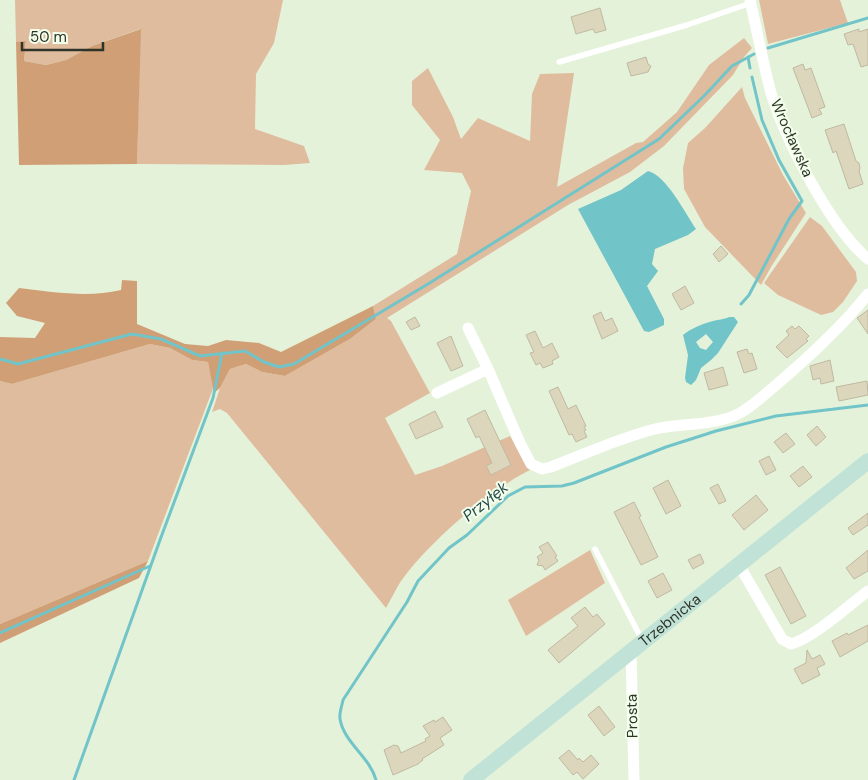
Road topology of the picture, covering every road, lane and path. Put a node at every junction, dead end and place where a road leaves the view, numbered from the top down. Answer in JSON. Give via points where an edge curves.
{"nodes":[{"id":1,"x":750,"y":1,"type":"edge"},
{"id":2,"x":559,"y":62,"type":"dead end"},
{"id":3,"x":868,"y":259,"type":"edge"},
{"id":4,"x":868,"y":294,"type":"edge"},
{"id":5,"x":468,"y":328,"type":"dead end"},
{"id":6,"x":488,"y":369,"type":"junction"},
{"id":7,"x":437,"y":393,"type":"dead end"},
{"id":8,"x":868,"y":461,"type":"edge"},
{"id":9,"x":595,"y":548,"type":"dead end"},
{"id":10,"x":738,"y":565,"type":"junction"},
{"id":11,"x":868,"y":591,"type":"edge"},
{"id":12,"x":637,"y":646,"type":"junction"},
{"id":13,"x":471,"y":780,"type":"edge"},
{"id":14,"x":634,"y":780,"type":"edge"}],
"edges":[{"from":1,"to":2,"type":"lane","via":[[687,26]]},
{"from":1,"to":3,"type":"street","name":"Wrocławska","via":[[772,94],[806,173],[829,213]]},
{"from":4,"to":6,"type":"street","via":[[821,346],[740,414],[657,429],[542,469],[531,464]]},
{"from":5,"to":6,"type":"street"},
{"from":6,"to":7,"type":"street"},
{"from":8,"to":10,"type":"street","name":"Trzebnicka"},
{"from":9,"to":12,"type":"lane"},
{"from":10,"to":11,"type":"street","via":[[782,639],[791,644],[812,634]]},
{"from":10,"to":12,"type":"street","name":"Trzebnicka"},
{"from":12,"to":13,"type":"street","name":"Trzebnicka"},
{"from":12,"to":14,"type":"street","name":"Prosta"}]}
